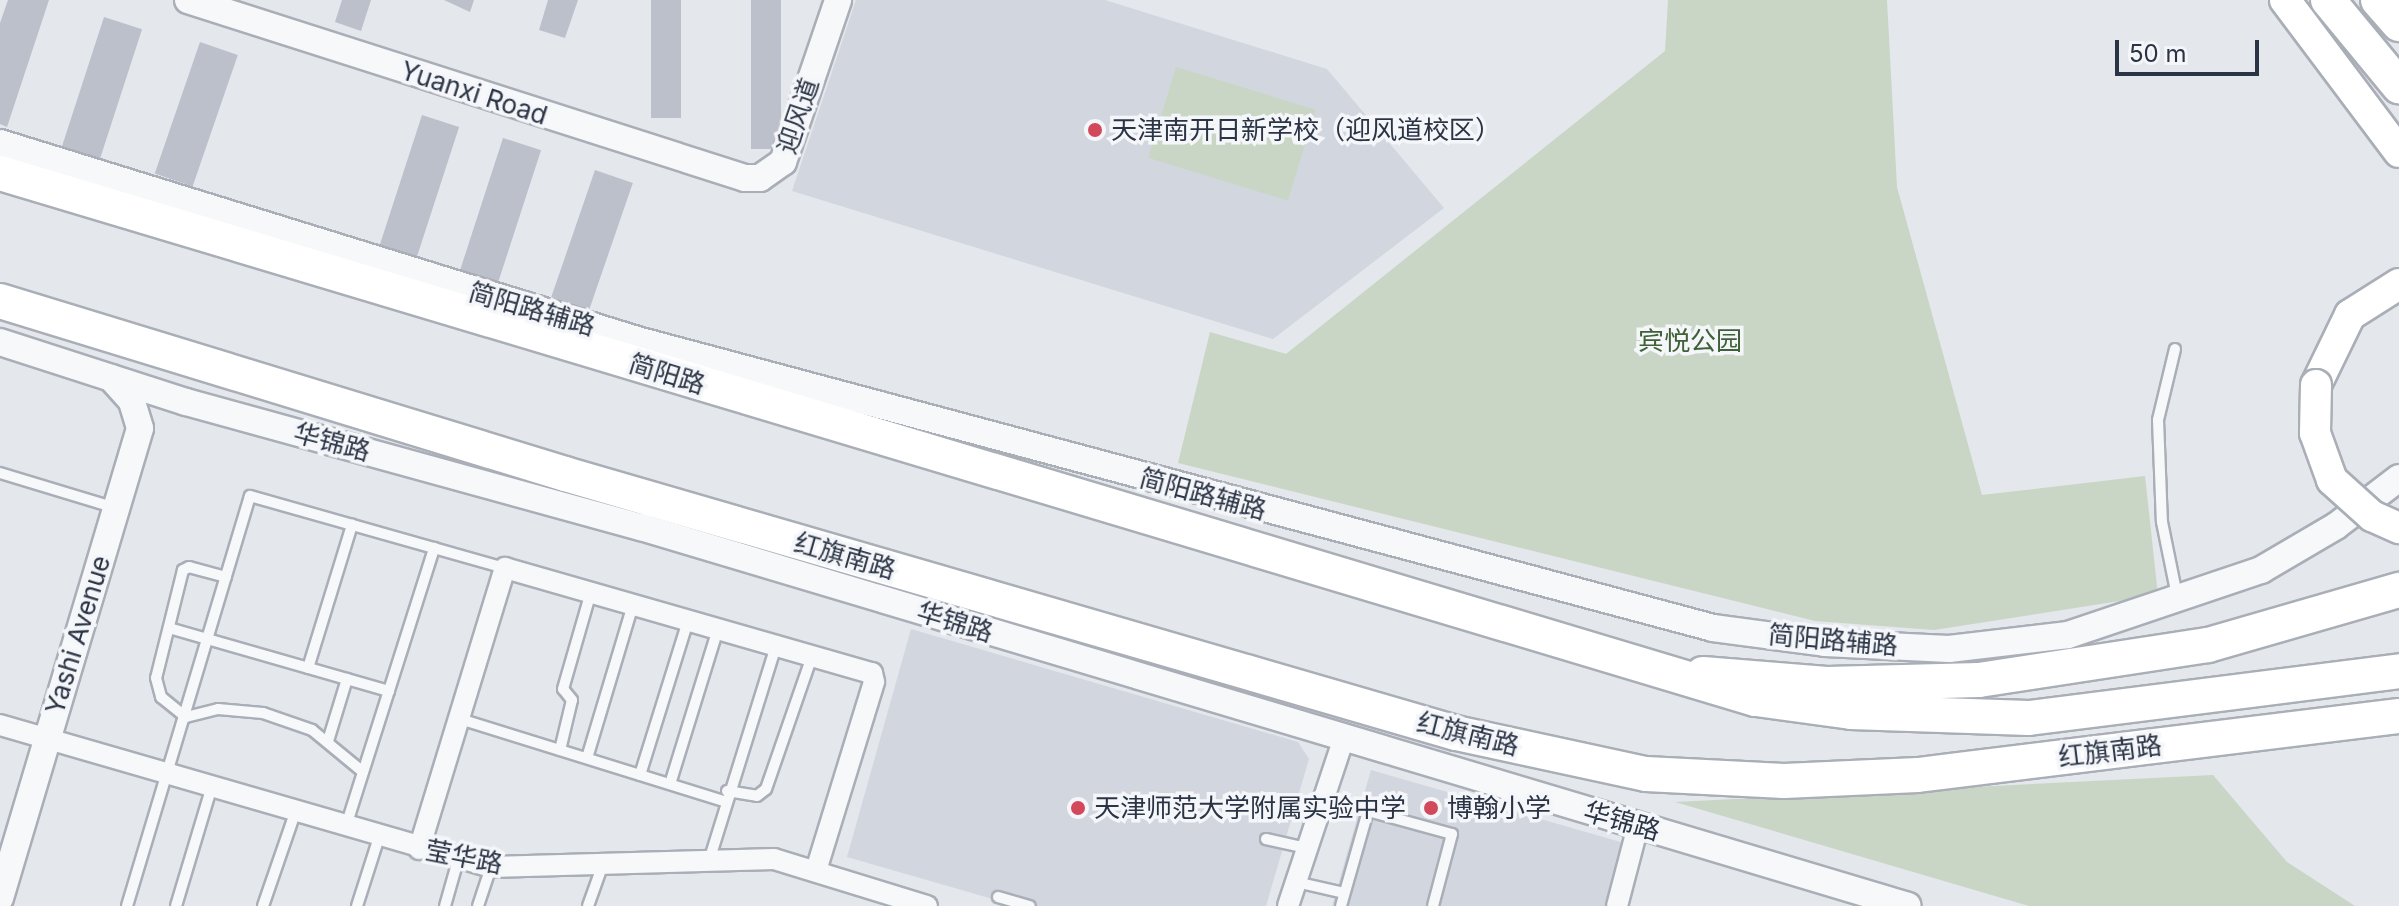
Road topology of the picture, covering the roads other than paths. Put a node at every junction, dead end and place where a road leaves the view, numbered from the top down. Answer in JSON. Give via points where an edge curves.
{"nodes":[{"id":1,"x":188,"y":0,"type":"edge"},
{"id":2,"x":825,"y":0,"type":"edge"},
{"id":3,"x":838,"y":0,"type":"edge"},
{"id":4,"x":2285,"y":0,"type":"edge"},
{"id":5,"x":2328,"y":0,"type":"edge"},
{"id":6,"x":2378,"y":0,"type":"edge"},
{"id":7,"x":2399,"y":24,"type":"edge"},
{"id":8,"x":2399,"y":86,"type":"edge"},
{"id":9,"x":0,"y":143,"type":"edge"},
{"id":10,"x":2399,"y":152,"type":"edge"},
{"id":11,"x":0,"y":173,"type":"edge"},
{"id":12,"x":760,"y":178,"type":"junction"},
{"id":13,"x":157,"y":223,"type":"junction"},
{"id":14,"x":370,"y":261,"type":"junction"},
{"id":15,"x":2399,"y":284,"type":"edge"},
{"id":16,"x":0,"y":301,"type":"edge"},
{"id":17,"x":0,"y":342,"type":"edge"},
{"id":18,"x":2175,"y":349,"type":"dead end"},
{"id":19,"x":111,"y":378,"type":"junction"},
{"id":20,"x":186,"y":402,"type":"junction"},
{"id":21,"x":0,"y":473,"type":"edge"},
{"id":22,"x":2399,"y":478,"type":"edge"},
{"id":23,"x":121,"y":509,"type":"junction"},
{"id":24,"x":352,"y":525,"type":"junction"},
{"id":25,"x":2399,"y":528,"type":"edge"},
{"id":26,"x":434,"y":548,"type":"junction"},
{"id":27,"x":505,"y":568,"type":"junction"},
{"id":28,"x":226,"y":577,"type":"junction"},
{"id":29,"x":2399,"y":590,"type":"edge"},
{"id":30,"x":591,"y":592,"type":"junction"},
{"id":31,"x":2178,"y":602,"type":"junction"},
{"id":32,"x":633,"y":605,"type":"junction"},
{"id":33,"x":688,"y":621,"type":"junction"},
{"id":34,"x":169,"y":628,"type":"junction"},
{"id":35,"x":718,"y":629,"type":"junction"},
{"id":36,"x":208,"y":640,"type":"junction"},
{"id":37,"x":776,"y":646,"type":"junction"},
{"id":38,"x":812,"y":656,"type":"junction"},
{"id":39,"x":308,"y":668,"type":"junction"},
{"id":40,"x":1669,"y":670,"type":"junction"},
{"id":41,"x":2399,"y":671,"type":"edge"},
{"id":42,"x":347,"y":679,"type":"junction"},
{"id":43,"x":389,"y":691,"type":"junction"},
{"id":44,"x":2399,"y":716,"type":"edge"},
{"id":45,"x":186,"y":717,"type":"junction"},
{"id":46,"x":460,"y":719,"type":"junction"},
{"id":47,"x":0,"y":725,"type":"edge"},
{"id":48,"x":52,"y":740,"type":"junction"},
{"id":49,"x":328,"y":741,"type":"junction"},
{"id":50,"x":1343,"y":741,"type":"junction"},
{"id":51,"x":560,"y":750,"type":"junction"},
{"id":52,"x":587,"y":758,"type":"junction"},
{"id":53,"x":363,"y":772,"type":"junction"},
{"id":54,"x":640,"y":775,"type":"junction"},
{"id":55,"x":168,"y":776,"type":"junction"},
{"id":56,"x":670,"y":784,"type":"junction"},
{"id":57,"x":211,"y":789,"type":"junction"},
{"id":58,"x":726,"y":796,"type":"junction"},
{"id":59,"x":295,"y":813,"type":"junction"},
{"id":60,"x":1638,"y":826,"type":"junction"},
{"id":61,"x":346,"y":828,"type":"junction"},
{"id":62,"x":379,"y":837,"type":"junction"},
{"id":63,"x":1266,"y":839,"type":"dead end"},
{"id":64,"x":1307,"y":848,"type":"junction"},
{"id":65,"x":419,"y":849,"type":"junction"},
{"id":66,"x":459,"y":857,"type":"junction"},
{"id":67,"x":709,"y":861,"type":"junction"},
{"id":68,"x":603,"y":864,"type":"junction"},
{"id":69,"x":491,"y":867,"type":"junction"},
{"id":70,"x":816,"y":871,"type":"junction"},
{"id":71,"x":1296,"y":882,"type":"junction"},
{"id":72,"x":1344,"y":893,"type":"junction"},
{"id":73,"x":998,"y":897,"type":"dead end"},
{"id":74,"x":0,"y":898,"type":"edge"},
{"id":75,"x":901,"y":902,"type":"edge"},
{"id":76,"x":9,"y":906,"type":"edge"},
{"id":77,"x":127,"y":906,"type":"edge"},
{"id":78,"x":176,"y":906,"type":"edge"},
{"id":79,"x":263,"y":906,"type":"edge"},
{"id":80,"x":357,"y":906,"type":"edge"},
{"id":81,"x":445,"y":906,"type":"edge"},
{"id":82,"x":478,"y":906,"type":"edge"},
{"id":83,"x":588,"y":906,"type":"edge"},
{"id":84,"x":927,"y":906,"type":"edge"},
{"id":85,"x":1030,"y":906,"type":"edge"},
{"id":86,"x":1288,"y":906,"type":"edge"},
{"id":87,"x":1341,"y":906,"type":"edge"},
{"id":88,"x":1433,"y":906,"type":"edge"},
{"id":89,"x":1618,"y":906,"type":"edge"},
{"id":90,"x":1908,"y":906,"type":"edge"}],
"edges":[{"from":1,"to":12,"type":"street","name":"Yuanxi Road","via":[[729,176]]},
{"from":2,"to":12,"type":"street","name":"迎风道","via":[[771,162]]},
{"from":3,"to":12,"type":"street","name":"迎风道","via":[[783,162]]},
{"from":4,"to":10,"type":"main road"},
{"from":5,"to":8,"type":"main road"},
{"from":6,"to":7,"type":"main road"},
{"from":9,"to":14,"type":"street","name":"简阳路辅路"},
{"from":11,"to":13,"type":"main road","name":"简阳路"},
{"from":13,"to":14,"type":"street"},
{"from":13,"to":40,"type":"main road","name":"简阳路"},
{"from":14,"to":31,"type":"street","name":"简阳路辅路","via":[[1175,488],[1713,628],[1825,643],[1949,649],[2068,635]]},
{"from":15,"to":25,"type":"main road","bridge":true,"via":[[2350,315],[2316,385],[2314,409],[2319,452],[2332,480],[2372,516]]},
{"from":16,"to":44,"type":"main road","name":"红旗南路","via":[[565,474],[1456,733],[1646,774],[1784,781],[1918,775]]},
{"from":17,"to":19,"type":"street","name":"华锦路"},
{"from":18,"to":31,"type":"lane","via":[[2158,420],[2162,522]]},
{"from":19,"to":20,"type":"street","name":"华锦路"},
{"from":19,"to":23,"type":"street","name":"Yashi Avenue","via":[[132,401],[140,428]]},
{"from":20,"to":23,"type":"street","name":"Yashi Avenue","via":[[165,409],[154,423]]},
{"from":20,"to":50,"type":"street","name":"华锦路","via":[[641,527]]},
{"from":21,"to":23,"type":"lane"},
{"from":22,"to":31,"type":"street","name":"简阳路辅路","via":[[2336,526],[2261,570]]},
{"from":23,"to":48,"type":"street","name":"Yashi Avenue"},
{"from":24,"to":26,"type":"lane"},
{"from":24,"to":28,"type":"lane","via":[[250,496]]},
{"from":24,"to":39,"type":"lane"},
{"from":26,"to":27,"type":"lane"},
{"from":26,"to":43,"type":"lane"},
{"from":27,"to":30,"type":"street"},
{"from":27,"to":46,"type":"street"},
{"from":28,"to":34,"type":"lane","via":[[183,570]]},
{"from":28,"to":36,"type":"lane"},
{"from":29,"to":40,"type":"main road","via":[[2208,645],[1979,680],[1827,684]]},
{"from":30,"to":32,"type":"street"},
{"from":30,"to":51,"type":"lane","via":[[563,689],[572,700]]},
{"from":32,"to":33,"type":"street"},
{"from":32,"to":52,"type":"lane"},
{"from":33,"to":35,"type":"street"},
{"from":33,"to":54,"type":"lane"},
{"from":34,"to":36,"type":"lane"},
{"from":34,"to":45,"type":"lane","via":[[156,678],[161,697]]},
{"from":35,"to":37,"type":"street"},
{"from":35,"to":56,"type":"lane"},
{"from":36,"to":39,"type":"lane"},
{"from":36,"to":45,"type":"lane"},
{"from":37,"to":38,"type":"street"},
{"from":37,"to":58,"type":"lane"},
{"from":38,"to":58,"type":"lane","via":[[766,789],[757,796]]},
{"from":38,"to":70,"type":"street","via":[[872,673],[874,682]]},
{"from":39,"to":42,"type":"lane"},
{"from":40,"to":41,"type":"main road","name":"红旗南路","via":[[1756,699],[1851,712],[2029,718]]},
{"from":42,"to":43,"type":"lane"},
{"from":42,"to":49,"type":"lane"},
{"from":43,"to":53,"type":"lane"},
{"from":45,"to":49,"type":"lane","via":[[218,709],[263,713]]},
{"from":45,"to":55,"type":"lane"},
{"from":46,"to":51,"type":"lane"},
{"from":46,"to":65,"type":"street"},
{"from":47,"to":48,"type":"street","name":"莹华路"},
{"from":48,"to":55,"type":"street","name":"莹华路"},
{"from":48,"to":74,"type":"street","name":"Yashi Avenue"},
{"from":48,"to":76,"type":"street","name":"Yashi Avenue"},
{"from":49,"to":53,"type":"lane"},
{"from":50,"to":60,"type":"street","name":"华锦路"},
{"from":50,"to":64,"type":"street"},
{"from":51,"to":52,"type":"lane"},
{"from":52,"to":54,"type":"lane"},
{"from":53,"to":61,"type":"lane"},
{"from":54,"to":56,"type":"lane"},
{"from":55,"to":57,"type":"street","name":"莹华路"},
{"from":55,"to":77,"type":"lane"},
{"from":56,"to":58,"type":"lane"},
{"from":57,"to":59,"type":"street","name":"莹华路"},
{"from":57,"to":78,"type":"lane"},
{"from":58,"to":67,"type":"lane"},
{"from":59,"to":61,"type":"street","name":"莹华路"},
{"from":59,"to":79,"type":"lane"},
{"from":60,"to":89,"type":"street"},
{"from":60,"to":90,"type":"street","name":"华锦路"},
{"from":61,"to":62,"type":"street","name":"莹华路"},
{"from":62,"to":65,"type":"street","name":"莹华路"},
{"from":62,"to":80,"type":"lane"},
{"from":63,"to":64,"type":"lane"},
{"from":64,"to":71,"type":"street"},
{"from":65,"to":66,"type":"street","name":"莹华路"},
{"from":66,"to":69,"type":"street","name":"莹华路"},
{"from":66,"to":81,"type":"lane"},
{"from":67,"to":68,"type":"street","name":"莹华路"},
{"from":67,"to":70,"type":"street","name":"莹华路","via":[[774,859]]},
{"from":68,"to":69,"type":"street","name":"莹华路"},
{"from":68,"to":83,"type":"lane"},
{"from":69,"to":82,"type":"lane"},
{"from":70,"to":75,"type":"street","name":"莹华路"},
{"from":71,"to":72,"type":"lane"},
{"from":71,"to":86,"type":"street"},
{"from":72,"to":87,"type":"lane"},
{"from":72,"to":88,"type":"lane","via":[[1368,811],[1452,834]]},
{"from":73,"to":85,"type":"lane"},
{"from":75,"to":84,"type":"street","name":"莹华路"}]}
